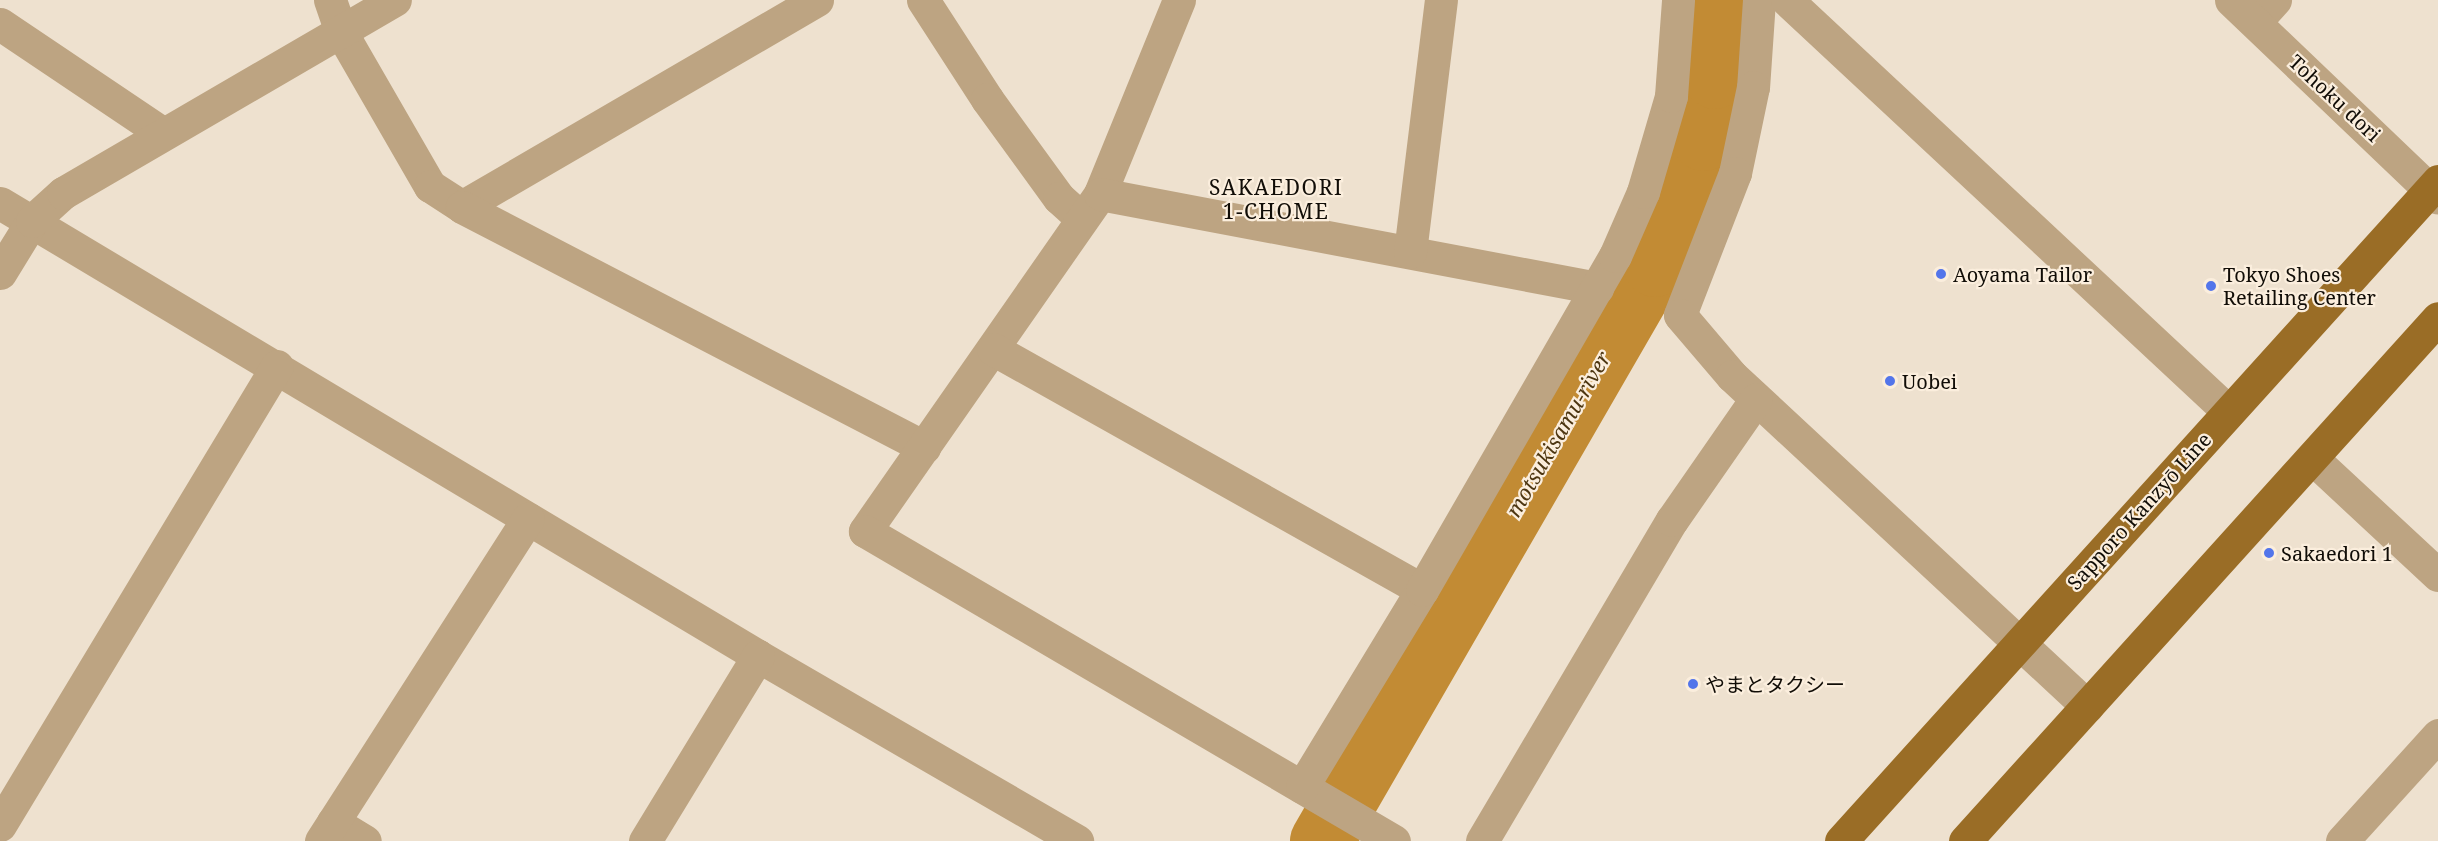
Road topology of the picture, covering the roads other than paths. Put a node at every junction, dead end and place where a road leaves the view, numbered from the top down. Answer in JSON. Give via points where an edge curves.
{"nodes":[{"id":1,"x":330,"y":0,"type":"edge"},
{"id":2,"x":395,"y":0,"type":"edge"},
{"id":3,"x":817,"y":0,"type":"edge"},
{"id":4,"x":923,"y":0,"type":"edge"},
{"id":5,"x":1179,"y":0,"type":"edge"},
{"id":6,"x":1441,"y":0,"type":"edge"},
{"id":7,"x":1678,"y":0,"type":"edge"},
{"id":8,"x":1759,"y":0,"type":"edge"},
{"id":9,"x":1787,"y":0,"type":"edge"},
{"id":10,"x":2231,"y":0,"type":"edge"},
{"id":11,"x":2265,"y":11,"type":"edge"},
{"id":12,"x":0,"y":24,"type":"edge"},
{"id":13,"x":341,"y":32,"type":"junction"},
{"id":14,"x":164,"y":134,"type":"junction"},
{"id":15,"x":2435,"y":190,"type":"edge"},
{"id":16,"x":0,"y":203,"type":"edge"},
{"id":17,"x":1091,"y":206,"type":"junction"},
{"id":18,"x":462,"y":207,"type":"junction"},
{"id":19,"x":32,"y":221,"type":"junction"},
{"id":20,"x":1410,"y":252,"type":"junction"},
{"id":21,"x":0,"y":273,"type":"edge"},
{"id":22,"x":1597,"y":288,"type":"junction"},
{"id":23,"x":2438,"y":318,"type":"edge"},
{"id":24,"x":993,"y":349,"type":"junction"},
{"id":25,"x":277,"y":366,"type":"junction"},
{"id":26,"x":1756,"y":399,"type":"junction"},
{"id":27,"x":2229,"y":412,"type":"junction"},
{"id":28,"x":924,"y":447,"type":"junction"},
{"id":29,"x":2312,"y":458,"type":"junction"},
{"id":30,"x":528,"y":519,"type":"junction"},
{"id":31,"x":2438,"y":575,"type":"edge"},
{"id":32,"x":1422,"y":590,"type":"junction"},
{"id":33,"x":2018,"y":644,"type":"junction"},
{"id":34,"x":758,"y":656,"type":"junction"},
{"id":35,"x":2087,"y":706,"type":"junction"},
{"id":36,"x":2438,"y":735,"type":"edge"},
{"id":37,"x":1311,"y":792,"type":"junction"},
{"id":38,"x":0,"y":825,"type":"edge"},
{"id":39,"x":327,"y":832,"type":"edge"},
{"id":40,"x":365,"y":841,"type":"edge"},
{"id":41,"x":645,"y":841,"type":"edge"},
{"id":42,"x":1077,"y":841,"type":"edge"},
{"id":43,"x":1394,"y":841,"type":"edge"},
{"id":44,"x":1482,"y":841,"type":"edge"},
{"id":45,"x":1841,"y":841,"type":"edge"},
{"id":46,"x":1965,"y":841,"type":"edge"},
{"id":47,"x":2342,"y":841,"type":"edge"}],
"edges":[{"from":1,"to":13,"type":"street"},
{"from":2,"to":13,"type":"street"},
{"from":3,"to":18,"type":"street"},
{"from":4,"to":17,"type":"street","via":[[1059,198]]},
{"from":5,"to":17,"type":"street"},
{"from":6,"to":20,"type":"street"},
{"from":7,"to":22,"type":"street","via":[[1668,106],[1633,217]]},
{"from":8,"to":26,"type":"street","via":[[1753,87],[1735,173],[1680,315]]},
{"from":9,"to":27,"type":"street"},
{"from":10,"to":11,"type":"street","name":"Tohoku dori"},
{"from":11,"to":15,"type":"street","name":"Tohoku dori"},
{"from":12,"to":14,"type":"street"},
{"from":13,"to":14,"type":"street"},
{"from":13,"to":18,"type":"street","via":[[430,186]]},
{"from":14,"to":19,"type":"street","via":[[63,193]]},
{"from":15,"to":27,"type":"main road","name":"Sapporo Kanzyō Line"},
{"from":16,"to":19,"type":"street"},
{"from":17,"to":20,"type":"street"},
{"from":17,"to":24,"type":"street"},
{"from":18,"to":28,"type":"street"},
{"from":19,"to":21,"type":"street"},
{"from":19,"to":25,"type":"street"},
{"from":20,"to":22,"type":"street"},
{"from":22,"to":32,"type":"street"},
{"from":23,"to":29,"type":"main road"},
{"from":24,"to":28,"type":"street"},
{"from":24,"to":32,"type":"street"},
{"from":25,"to":30,"type":"street"},
{"from":25,"to":38,"type":"street"},
{"from":26,"to":33,"type":"street"},
{"from":26,"to":44,"type":"street","via":[[1672,519]]},
{"from":27,"to":33,"type":"main road","name":"Sapporo Kanzyō Line"},
{"from":28,"to":37,"type":"street","via":[[865,531]]},
{"from":29,"to":31,"type":"street"},
{"from":29,"to":35,"type":"main road"},
{"from":30,"to":34,"type":"street"},
{"from":30,"to":39,"type":"street"},
{"from":32,"to":37,"type":"street"},
{"from":33,"to":35,"type":"street"},
{"from":33,"to":45,"type":"main road","name":"Sapporo Kanzyō Line"},
{"from":34,"to":41,"type":"street"},
{"from":34,"to":42,"type":"street"},
{"from":35,"to":46,"type":"main road"},
{"from":36,"to":47,"type":"street"},
{"from":37,"to":43,"type":"street"},
{"from":39,"to":40,"type":"street"}]}
